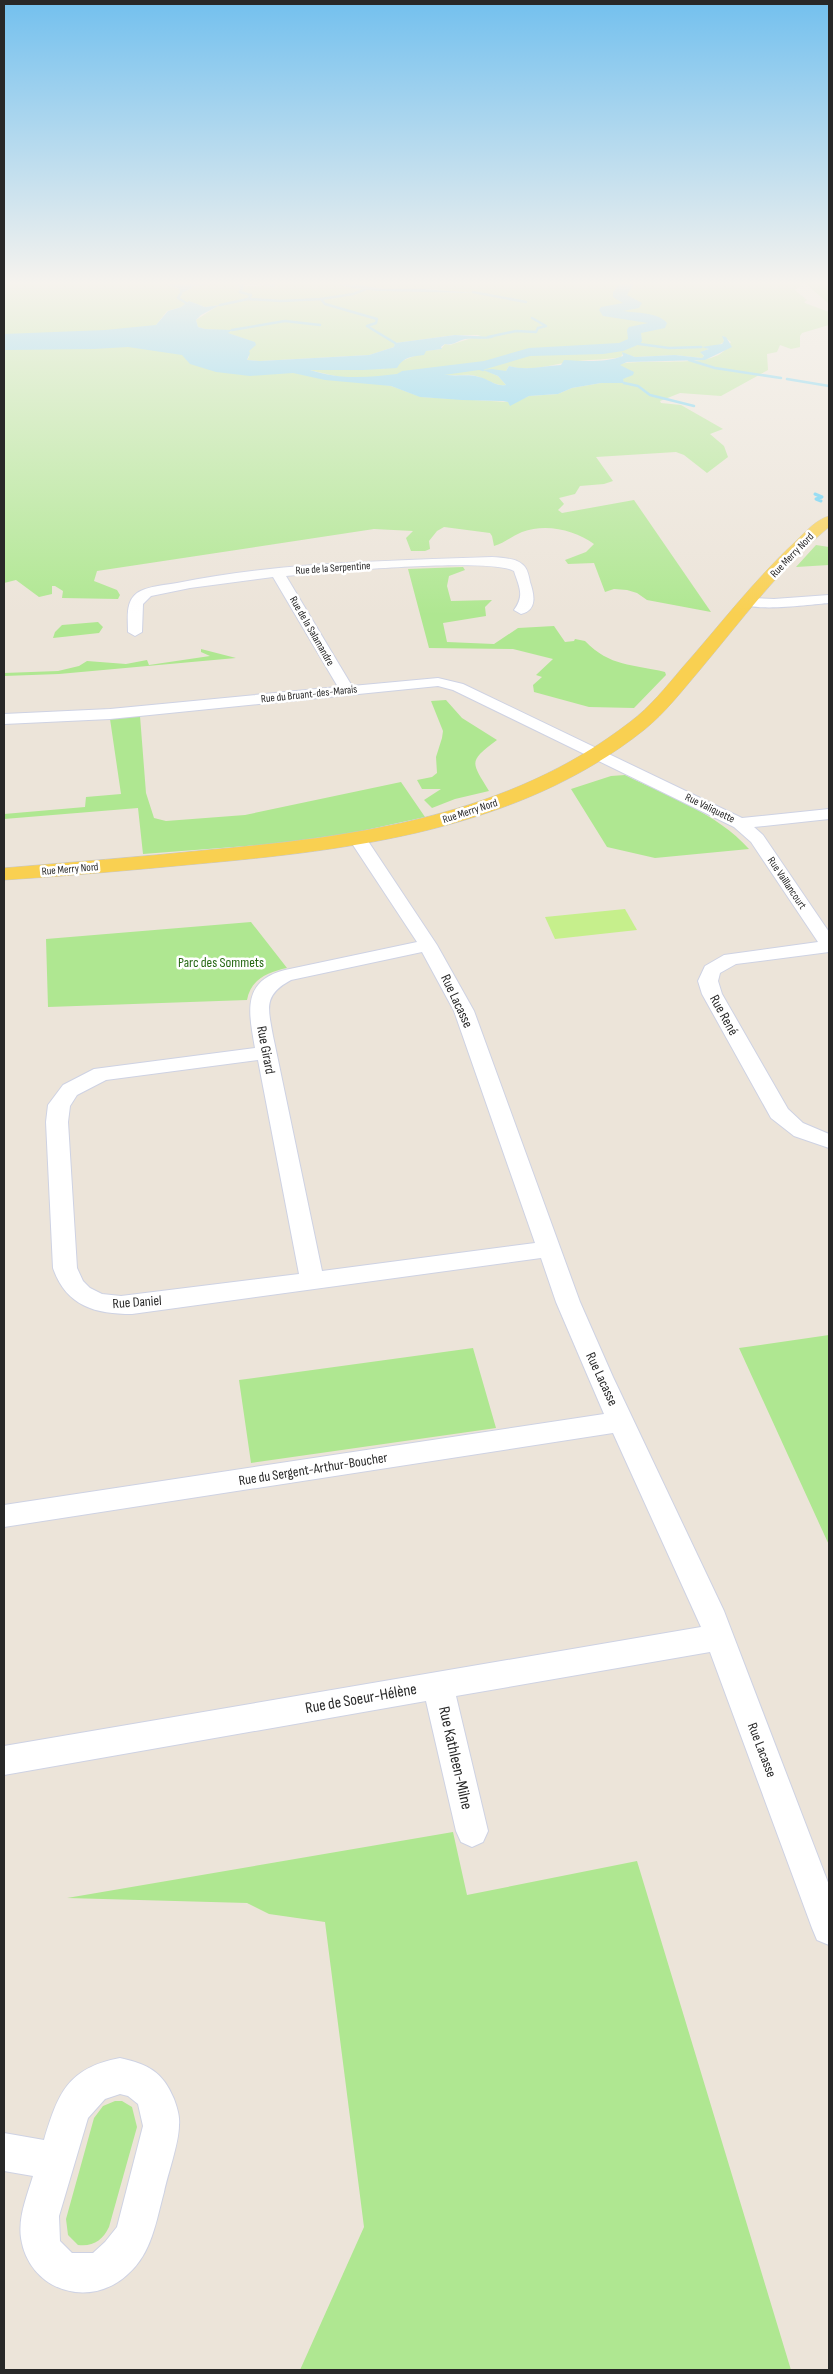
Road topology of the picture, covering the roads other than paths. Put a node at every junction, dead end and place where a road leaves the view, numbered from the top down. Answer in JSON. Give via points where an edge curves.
{"nodes":[{"id":1,"x":829,"y":520,"type":"edge"},
{"id":2,"x":278,"y":572,"type":"junction"},
{"id":3,"x":829,"y":599,"type":"edge"},
{"id":4,"x":749,"y":602,"type":"junction"},
{"id":5,"x":520,"y":610,"type":"dead end"},
{"id":6,"x":135,"y":632,"type":"dead end"},
{"id":7,"x":347,"y":690,"type":"junction"},
{"id":8,"x":4,"y":719,"type":"edge"},
{"id":9,"x":599,"y":754,"type":"junction"},
{"id":10,"x":829,"y":814,"type":"edge"},
{"id":11,"x":740,"y":823,"type":"junction"},
{"id":12,"x":358,"y":839,"type":"junction"},
{"id":13,"x":4,"y":874,"type":"edge"},
{"id":14,"x":428,"y":945,"type":"junction"},
{"id":15,"x":829,"y":946,"type":"edge"},
{"id":16,"x":266,"y":1053,"type":"junction"},
{"id":17,"x":829,"y":1141,"type":"edge"},
{"id":18,"x":549,"y":1248,"type":"junction"},
{"id":19,"x":312,"y":1280,"type":"junction"},
{"id":20,"x":622,"y":1422,"type":"junction"},
{"id":21,"x":4,"y":1516,"type":"edge"},
{"id":22,"x":719,"y":1637,"type":"junction"},
{"id":23,"x":438,"y":1686,"type":"junction"},
{"id":24,"x":4,"y":1761,"type":"edge"},
{"id":25,"x":472,"y":1830,"type":"dead end"},
{"id":26,"x":829,"y":1928,"type":"edge"},
{"id":27,"x":4,"y":2152,"type":"edge"},
{"id":28,"x":56,"y":2161,"type":"junction"}],
"edges":[{"from":1,"to":4,"type":"main road","name":"Rue Merry Nord","via":[[798,547]]},
{"from":2,"to":5,"type":"street","name":"Rue de la Serpentine","via":[[370,565],[506,562],[520,569],[528,593],[528,600]]},
{"from":2,"to":6,"type":"street","name":"Rue de la Serpentine","via":[[142,594],[136,601]]},
{"from":2,"to":7,"type":"street","name":"Rue de la Salamandre"},
{"from":3,"to":4,"type":"street"},
{"from":4,"to":9,"type":"main road","name":"Rue Merry Nord","via":[[662,703],[634,729]]},
{"from":7,"to":8,"type":"street","name":"Rue du Bruant-des-Marais","via":[[118,713]]},
{"from":7,"to":9,"type":"street","name":"Rue du Bruant-des-Marais","via":[[445,683]]},
{"from":9,"to":11,"type":"street","name":"Rue Valiquette"},
{"from":9,"to":12,"type":"main road","name":"Rue Merry Nord","via":[[547,782],[484,807]]},
{"from":10,"to":11,"type":"street","name":"Rue Valiquette"},
{"from":11,"to":15,"type":"street","name":"Rue Vaillancourt","via":[[757,839]]},
{"from":12,"to":13,"type":"main road","name":"Rue Merry Nord","via":[[266,852]]},
{"from":12,"to":14,"type":"street","name":"Rue Lacasse"},
{"from":14,"to":16,"type":"street","name":"Rue Girard","via":[[293,973],[273,982],[266,987],[258,1002]]},
{"from":14,"to":18,"type":"street","name":"Rue Lacasse","via":[[466,1017]]},
{"from":15,"to":17,"type":"street","name":"Rue René","via":[[731,959],[712,970],[708,981],[712,994],[779,1113],[794,1128]]},
{"from":16,"to":19,"type":"street","name":"Rue Girard"},
{"from":16,"to":19,"type":"street","name":"Rue Daniel","via":[[113,1071],[89,1078],[63,1097],[57,1114],[65,1268],[72,1287],[80,1294],[117,1306]]},
{"from":18,"to":19,"type":"street","name":"Rue Daniel"},
{"from":18,"to":20,"type":"street","name":"Rue Lacasse","via":[[579,1328]]},
{"from":20,"to":21,"type":"street","name":"Rue du Sergent-Arthur-Boucher"},
{"from":20,"to":22,"type":"street","name":"Rue Lacasse"},
{"from":22,"to":23,"type":"street","name":"Rue de Soeur-Hélène"},
{"from":22,"to":26,"type":"street","name":"Rue Lacasse"},
{"from":23,"to":24,"type":"street","name":"Rue de Soeur-Hélène"},
{"from":23,"to":25,"type":"street","name":"Rue Kathleen-Milne"},
{"from":27,"to":28,"type":"street"},
{"from":28,"to":28,"type":"street","via":[[40,2216],[39,2234],[44,2250],[53,2263],[66,2272],[81,2275],[97,2272],[125,2250],[134,2234],[161,2126],[155,2096],[146,2085],[127,2077],[106,2078],[92,2085],[72,2109]]}]}
